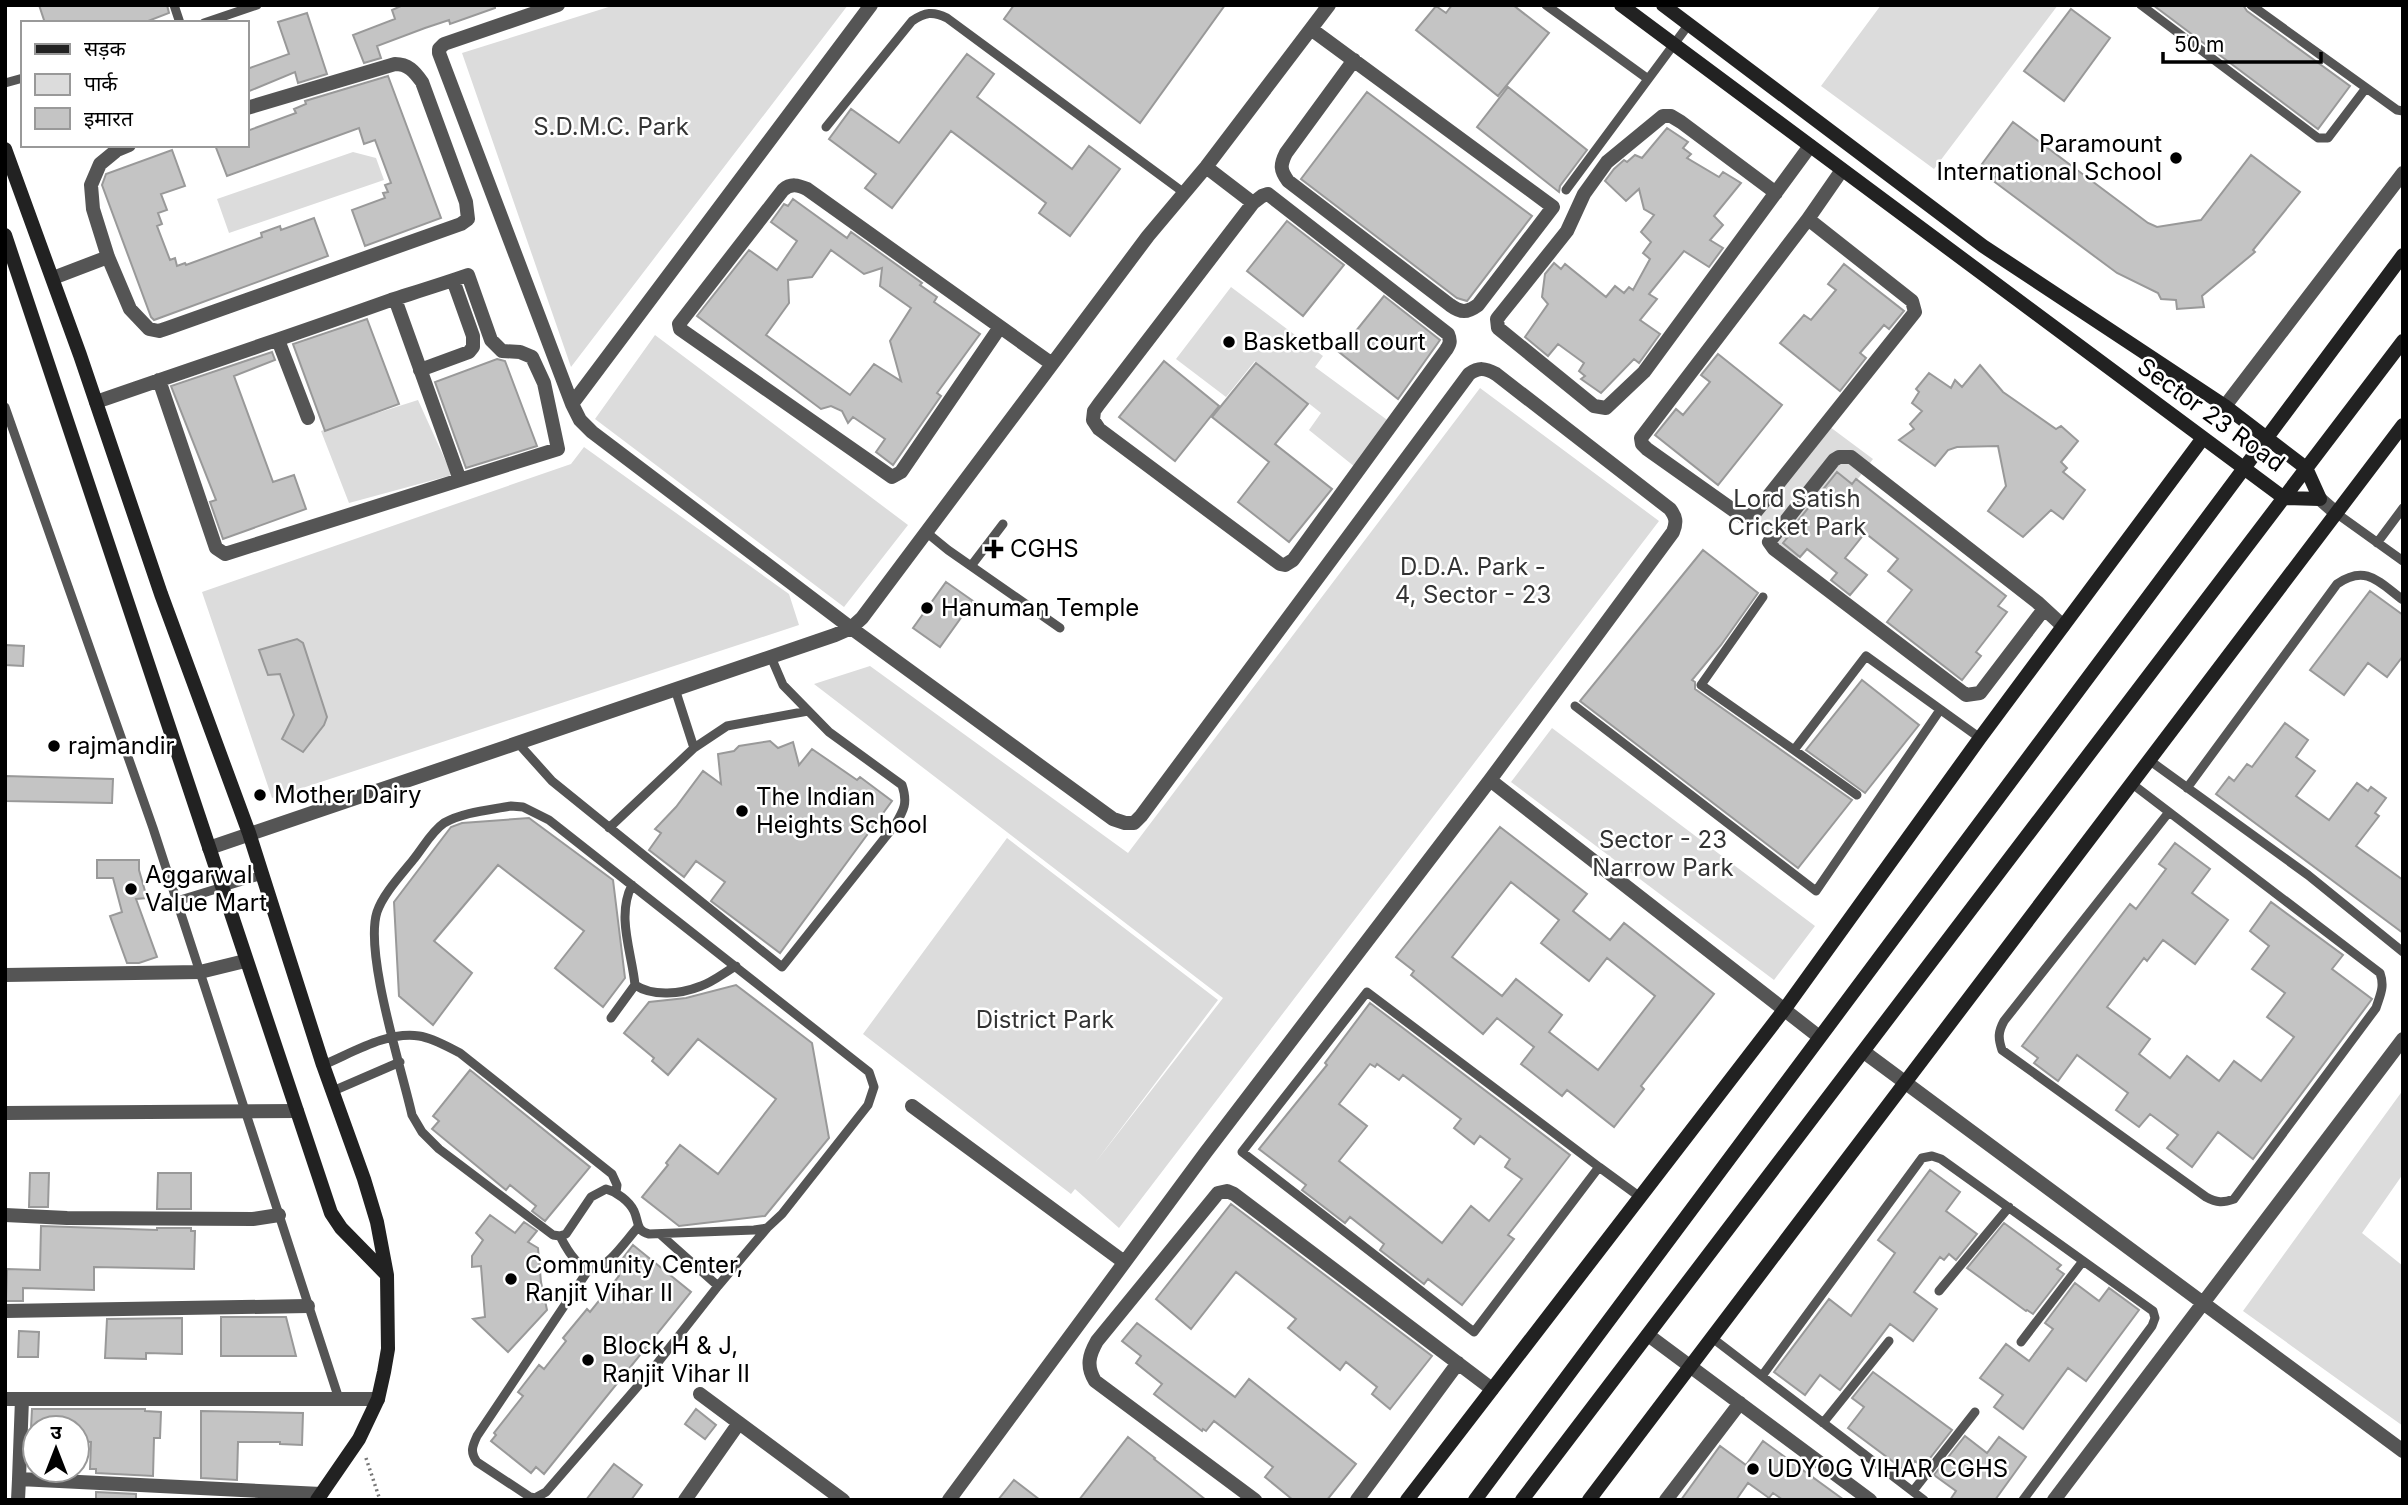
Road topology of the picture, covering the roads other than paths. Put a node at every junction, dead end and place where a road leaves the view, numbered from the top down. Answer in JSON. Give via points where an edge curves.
{"nodes":[{"id":1,"x":257,"y":5,"type":"edge"},
{"id":2,"x":558,"y":5,"type":"edge"},
{"id":3,"x":872,"y":5,"type":"edge"},
{"id":4,"x":1329,"y":5,"type":"edge"},
{"id":5,"x":1546,"y":5,"type":"edge"},
{"id":6,"x":1621,"y":5,"type":"edge"},
{"id":7,"x":1663,"y":5,"type":"edge"},
{"id":8,"x":2141,"y":5,"type":"edge"},
{"id":9,"x":2251,"y":5,"type":"edge"},
{"id":10,"x":210,"y":21,"type":"edge"},
{"id":11,"x":1689,"y":24,"type":"junction"},
{"id":12,"x":1311,"y":29,"type":"junction"},
{"id":13,"x":1674,"y":45,"type":"junction"},
{"id":14,"x":1354,"y":60,"type":"junction"},
{"id":15,"x":1648,"y":79,"type":"junction"},
{"id":16,"x":2366,"y":88,"type":"junction"},
{"id":17,"x":248,"y":108,"type":"edge"},
{"id":18,"x":2403,"y":111,"type":"edge"},
{"id":19,"x":826,"y":127,"type":"dead end"},
{"id":20,"x":1810,"y":146,"type":"junction"},
{"id":21,"x":124,"y":147,"type":"edge"},
{"id":22,"x":5,"y":149,"type":"edge"},
{"id":23,"x":1206,"y":167,"type":"junction"},
{"id":24,"x":1842,"y":170,"type":"junction"},
{"id":25,"x":2403,"y":173,"type":"edge"},
{"id":26,"x":1566,"y":190,"type":"dead end"},
{"id":27,"x":1184,"y":192,"type":"junction"},
{"id":28,"x":1776,"y":193,"type":"junction"},
{"id":29,"x":1253,"y":204,"type":"junction"},
{"id":30,"x":1808,"y":219,"type":"junction"},
{"id":31,"x":5,"y":235,"type":"edge"},
{"id":32,"x":2403,"y":255,"type":"edge"},
{"id":33,"x":108,"y":257,"type":"junction"},
{"id":34,"x":52,"y":278,"type":"junction"},
{"id":35,"x":453,"y":280,"type":"junction"},
{"id":36,"x":395,"y":299,"type":"junction"},
{"id":37,"x":1000,"y":327,"type":"junction"},
{"id":38,"x":278,"y":340,"type":"junction"},
{"id":39,"x":2403,"y":341,"type":"edge"},
{"id":40,"x":1052,"y":364,"type":"junction"},
{"id":41,"x":420,"y":369,"type":"junction"},
{"id":42,"x":159,"y":380,"type":"junction"},
{"id":43,"x":96,"y":402,"type":"junction"},
{"id":44,"x":572,"y":404,"type":"junction"},
{"id":45,"x":2225,"y":406,"type":"junction"},
{"id":46,"x":5,"y":407,"type":"edge"},
{"id":47,"x":308,"y":418,"type":"dead end"},
{"id":48,"x":2403,"y":425,"type":"edge"},
{"id":49,"x":2266,"y":437,"type":"junction"},
{"id":50,"x":2203,"y":438,"type":"junction"},
{"id":51,"x":2244,"y":468,"type":"junction"},
{"id":52,"x":2306,"y":468,"type":"junction"},
{"id":53,"x":460,"y":480,"type":"junction"},
{"id":54,"x":2284,"y":498,"type":"junction"},
{"id":55,"x":2320,"y":499,"type":"junction"},
{"id":56,"x":2403,"y":508,"type":"edge"},
{"id":57,"x":2336,"y":513,"type":"junction"},
{"id":58,"x":1003,"y":524,"type":"dead end"},
{"id":59,"x":926,"y":532,"type":"junction"},
{"id":60,"x":2377,"y":543,"type":"junction"},
{"id":61,"x":2403,"y":561,"type":"edge"},
{"id":62,"x":971,"y":566,"type":"junction"},
{"id":63,"x":1763,"y":597,"type":"dead end"},
{"id":64,"x":2403,"y":600,"type":"edge"},
{"id":65,"x":2044,"y":609,"type":"junction"},
{"id":66,"x":2063,"y":626,"type":"junction"},
{"id":67,"x":851,"y":628,"type":"junction"},
{"id":68,"x":1060,"y":628,"type":"dead end"},
{"id":69,"x":771,"y":657,"type":"junction"},
{"id":70,"x":676,"y":689,"type":"junction"},
{"id":71,"x":1575,"y":706,"type":"dead end"},
{"id":72,"x":1940,"y":710,"type":"junction"},
{"id":73,"x":808,"y":711,"type":"junction"},
{"id":74,"x":1980,"y":738,"type":"junction"},
{"id":75,"x":517,"y":742,"type":"junction"},
{"id":76,"x":694,"y":748,"type":"junction"},
{"id":77,"x":1794,"y":750,"type":"junction"},
{"id":78,"x":2149,"y":760,"type":"junction"},
{"id":79,"x":1490,"y":780,"type":"junction"},
{"id":80,"x":2131,"y":783,"type":"junction"},
{"id":81,"x":2187,"y":788,"type":"junction"},
{"id":82,"x":1857,"y":795,"type":"dead end"},
{"id":83,"x":2169,"y":812,"type":"junction"},
{"id":84,"x":609,"y":828,"type":"junction"},
{"id":85,"x":249,"y":833,"type":"junction"},
{"id":86,"x":209,"y":848,"type":"junction"},
{"id":87,"x":262,"y":875,"type":"junction"},
{"id":88,"x":632,"y":885,"type":"junction"},
{"id":89,"x":222,"y":887,"type":"junction"},
{"id":90,"x":177,"y":901,"type":"junction"},
{"id":91,"x":2403,"y":952,"type":"edge"},
{"id":92,"x":245,"y":961,"type":"junction"},
{"id":93,"x":736,"y":966,"type":"junction"},
{"id":94,"x":200,"y":972,"type":"junction"},
{"id":95,"x":5,"y":975,"type":"edge"},
{"id":96,"x":635,"y":985,"type":"junction"},
{"id":97,"x":1784,"y":1010,"type":"junction"},
{"id":98,"x":611,"y":1018,"type":"dead end"},
{"id":99,"x":1818,"y":1036,"type":"junction"},
{"id":100,"x":392,"y":1037,"type":"junction"},
{"id":101,"x":2403,"y":1040,"type":"edge"},
{"id":102,"x":1864,"y":1052,"type":"junction"},
{"id":103,"x":400,"y":1062,"type":"junction"},
{"id":104,"x":323,"y":1065,"type":"junction"},
{"id":105,"x":1904,"y":1082,"type":"junction"},
{"id":106,"x":332,"y":1091,"type":"junction"},
{"id":107,"x":912,"y":1106,"type":"dead end"},
{"id":108,"x":297,"y":1111,"type":"junction"},
{"id":109,"x":246,"y":1112,"type":"junction"},
{"id":110,"x":5,"y":1113,"type":"edge"},
{"id":111,"x":1599,"y":1167,"type":"junction"},
{"id":112,"x":615,"y":1192,"type":"junction"},
{"id":113,"x":1640,"y":1197,"type":"junction"},
{"id":114,"x":2009,"y":1207,"type":"junction"},
{"id":115,"x":5,"y":1215,"type":"edge"},
{"id":116,"x":279,"y":1215,"type":"junction"},
{"id":117,"x":638,"y":1227,"type":"junction"},
{"id":118,"x":767,"y":1227,"type":"junction"},
{"id":119,"x":661,"y":1235,"type":"junction"},
{"id":120,"x":560,"y":1236,"type":"junction"},
{"id":121,"x":2083,"y":1261,"type":"junction"},
{"id":122,"x":1124,"y":1262,"type":"junction"},
{"id":123,"x":589,"y":1269,"type":"junction"},
{"id":124,"x":387,"y":1275,"type":"junction"},
{"id":125,"x":718,"y":1286,"type":"junction"},
{"id":126,"x":1939,"y":1291,"type":"dead end"},
{"id":127,"x":2203,"y":1303,"type":"junction"},
{"id":128,"x":308,"y":1306,"type":"junction"},
{"id":129,"x":5,"y":1311,"type":"edge"},
{"id":130,"x":1648,"y":1335,"type":"junction"},
{"id":131,"x":1712,"y":1337,"type":"junction"},
{"id":132,"x":1889,"y":1341,"type":"dead end"},
{"id":133,"x":2021,"y":1342,"type":"dead end"},
{"id":134,"x":1458,"y":1363,"type":"junction"},
{"id":135,"x":1690,"y":1365,"type":"junction"},
{"id":136,"x":1762,"y":1376,"type":"junction"},
{"id":137,"x":1492,"y":1389,"type":"junction"},
{"id":138,"x":700,"y":1394,"type":"dead end"},
{"id":139,"x":5,"y":1399,"type":"edge"},
{"id":140,"x":22,"y":1399,"type":"junction"},
{"id":141,"x":339,"y":1399,"type":"junction"},
{"id":142,"x":378,"y":1399,"type":"junction"},
{"id":143,"x":1740,"y":1403,"type":"junction"},
{"id":144,"x":1975,"y":1412,"type":"dead end"},
{"id":145,"x":739,"y":1423,"type":"junction"},
{"id":146,"x":1823,"y":1423,"type":"junction"},
{"id":147,"x":2403,"y":1451,"type":"edge"},
{"id":148,"x":19,"y":1479,"type":"junction"},
{"id":149,"x":1913,"y":1491,"type":"junction"},
{"id":150,"x":319,"y":1497,"type":"edge"},
{"id":151,"x":18,"y":1500,"type":"edge"},
{"id":152,"x":685,"y":1500,"type":"edge"},
{"id":153,"x":843,"y":1500,"type":"edge"},
{"id":154,"x":949,"y":1500,"type":"edge"},
{"id":155,"x":1255,"y":1500,"type":"edge"},
{"id":156,"x":1357,"y":1500,"type":"edge"},
{"id":157,"x":1407,"y":1500,"type":"edge"},
{"id":158,"x":1475,"y":1500,"type":"edge"},
{"id":159,"x":1522,"y":1500,"type":"edge"},
{"id":160,"x":1589,"y":1500,"type":"edge"},
{"id":161,"x":1666,"y":1500,"type":"edge"},
{"id":162,"x":1870,"y":1500,"type":"edge"},
{"id":163,"x":1924,"y":1500,"type":"edge"},
{"id":164,"x":2022,"y":1500,"type":"edge"},
{"id":165,"x":2054,"y":1500,"type":"edge"}],
"edges":[{"from":1,"to":10,"type":"lane"},
{"from":2,"to":44,"type":"street","via":[[444,44],[439,53]]},
{"from":3,"to":44,"type":"street"},
{"from":4,"to":12,"type":"street"},
{"from":5,"to":15,"type":"lane"},
{"from":6,"to":13,"type":"street","name":"Sector 23 Road"},
{"from":7,"to":11,"type":"street","name":"Sector 23 Road"},
{"from":8,"to":16,"type":"lane","via":[[2318,138],[2328,138]]},
{"from":9,"to":16,"type":"lane"},
{"from":11,"to":13,"type":"lane"},
{"from":11,"to":45,"type":"street","name":"Sector 23 Road","via":[[1983,246]]},
{"from":12,"to":14,"type":"street"},
{"from":12,"to":23,"type":"street"},
{"from":13,"to":15,"type":"lane"},
{"from":13,"to":20,"type":"street","name":"Sector 23 Road"},
{"from":14,"to":14,"type":"street","via":[[1286,153],[1281,171],[1450,305],[1469,311],[1553,207]]},
{"from":15,"to":26,"type":"lane"},
{"from":16,"to":18,"type":"lane"},
{"from":17,"to":33,"type":"street","via":[[395,64],[406,65],[422,82],[466,202],[468,219],[159,331],[142,325],[130,309]]},
{"from":19,"to":27,"type":"lane","via":[[912,21],[934,12]]},
{"from":20,"to":24,"type":"street","name":"Sector 23 Road"},
{"from":20,"to":28,"type":"street"},
{"from":21,"to":33,"type":"street","via":[[100,164],[91,185],[93,209]]},
{"from":22,"to":34,"type":"street"},
{"from":23,"to":27,"type":"street"},
{"from":23,"to":29,"type":"street"},
{"from":24,"to":30,"type":"street"},
{"from":24,"to":50,"type":"street","name":"Sector 23 Road"},
{"from":25,"to":45,"type":"street"},
{"from":27,"to":40,"type":"street"},
{"from":28,"to":28,"type":"street","via":[[1648,366],[1606,408],[1594,406],[1498,328],[1500,314],[1567,231],[1584,194],[1607,162],[1663,116],[1681,122]]},
{"from":29,"to":29,"type":"street","via":[[1099,404],[1093,420],[1099,429],[1285,565],[1310,537],[1450,339],[1273,197],[1262,196]]},
{"from":30,"to":30,"type":"street","via":[[1641,438],[1647,449],[1743,517],[1754,514],[1914,312],[1912,301]]},
{"from":31,"to":86,"type":"street"},
{"from":32,"to":49,"type":"street"},
{"from":33,"to":34,"type":"street"},
{"from":34,"to":43,"type":"street"},
{"from":35,"to":36,"type":"street"},
{"from":35,"to":41,"type":"street","via":[[473,346],[469,352]]},
{"from":35,"to":53,"type":"street","via":[[468,275],[491,340],[502,351],[532,357],[544,383],[558,449]]},
{"from":36,"to":38,"type":"street"},
{"from":36,"to":41,"type":"street"},
{"from":37,"to":37,"type":"street","via":[[798,185],[783,190],[679,324],[892,477],[901,472]]},
{"from":37,"to":40,"type":"street"},
{"from":38,"to":42,"type":"street"},
{"from":38,"to":47,"type":"street"},
{"from":39,"to":52,"type":"street"},
{"from":40,"to":59,"type":"street"},
{"from":41,"to":53,"type":"street"},
{"from":42,"to":43,"type":"street"},
{"from":42,"to":53,"type":"street","via":[[216,548],[225,554]]},
{"from":43,"to":85,"type":"street"},
{"from":44,"to":67,"type":"street","via":[[592,432]]},
{"from":45,"to":49,"type":"street","name":"Sector 23 Road"},
{"from":46,"to":90,"type":"lane"},
{"from":48,"to":57,"type":"street"},
{"from":49,"to":51,"type":"street"},
{"from":49,"to":52,"type":"street","name":"Sector 23 Road"},
{"from":50,"to":51,"type":"street","name":"Sector 23 Road"},
{"from":50,"to":66,"type":"street"},
{"from":51,"to":54,"type":"street","name":"Sector 23 Road"},
{"from":51,"to":99,"type":"street"},
{"from":52,"to":54,"type":"street"},
{"from":52,"to":55,"type":"street","name":"Sector 23 Road"},
{"from":54,"to":55,"type":"street","name":"Sector 23 Road"},
{"from":54,"to":102,"type":"street"},
{"from":55,"to":57,"type":"street"},
{"from":56,"to":60,"type":"lane"},
{"from":57,"to":60,"type":"lane"},
{"from":57,"to":78,"type":"street"},
{"from":58,"to":62,"type":"lane"},
{"from":59,"to":62,"type":"lane"},
{"from":59,"to":67,"type":"street"},
{"from":60,"to":61,"type":"lane"},
{"from":62,"to":68,"type":"lane"},
{"from":63,"to":77,"type":"lane","via":[[1701,685]]},
{"from":64,"to":81,"type":"lane","via":[[2362,574],[2350,575],[2337,584]]},
{"from":65,"to":65,"type":"street","via":[[1851,457],[1834,460],[1769,542],[1966,695],[1980,693]]},
{"from":65,"to":66,"type":"street"},
{"from":66,"to":74,"type":"street"},
{"from":67,"to":69,"type":"street"},
{"from":67,"to":79,"type":"street","via":[[1113,819],[1134,823],[1469,374],[1487,369],[1670,509],[1676,523]]},
{"from":69,"to":70,"type":"street"},
{"from":69,"to":73,"type":"lane","via":[[783,685]]},
{"from":70,"to":75,"type":"street"},
{"from":70,"to":76,"type":"lane"},
{"from":71,"to":72,"type":"lane","via":[[1816,891]]},
{"from":72,"to":74,"type":"lane"},
{"from":72,"to":77,"type":"lane","via":[[1866,656]]},
{"from":73,"to":76,"type":"lane","via":[[727,726]]},
{"from":73,"to":84,"type":"lane","via":[[828,732],[902,785],[905,809],[782,967]]},
{"from":74,"to":97,"type":"street"},
{"from":75,"to":84,"type":"lane","via":[[552,781]]},
{"from":75,"to":85,"type":"street"},
{"from":76,"to":84,"type":"lane"},
{"from":77,"to":82,"type":"lane"},
{"from":78,"to":80,"type":"street"},
{"from":78,"to":81,"type":"lane"},
{"from":79,"to":97,"type":"street"},
{"from":79,"to":122,"type":"street"},
{"from":80,"to":83,"type":"lane"},
{"from":80,"to":105,"type":"street"},
{"from":81,"to":91,"type":"lane","via":[[2308,875]]},
{"from":83,"to":83,"type":"lane","via":[[2380,973],[2383,981],[2369,1017],[2234,1199],[2223,1203],[2002,1050],[1998,1040],[2004,1021]]},
{"from":85,"to":86,"type":"street"},
{"from":85,"to":87,"type":"street"},
{"from":86,"to":89,"type":"street"},
{"from":87,"to":89,"type":"lane"},
{"from":87,"to":104,"type":"street"},
{"from":88,"to":93,"type":"lane"},
{"from":88,"to":96,"type":"lane","via":[[626,897],[627,948]]},
{"from":88,"to":100,"type":"lane","via":[[549,820],[523,807],[473,813],[444,823],[377,910],[373,933]]},
{"from":89,"to":90,"type":"lane"},
{"from":89,"to":92,"type":"street"},
{"from":90,"to":94,"type":"lane"},
{"from":92,"to":94,"type":"street"},
{"from":92,"to":108,"type":"street"},
{"from":93,"to":96,"type":"lane","via":[[701,986],[667,993],[647,993]]},
{"from":93,"to":118,"type":"lane","via":[[869,1072],[874,1087],[868,1105]]},
{"from":94,"to":95,"type":"street"},
{"from":94,"to":109,"type":"lane"},
{"from":96,"to":98,"type":"lane"},
{"from":97,"to":99,"type":"street"},
{"from":97,"to":113,"type":"street"},
{"from":99,"to":158,"type":"street"},
{"from":100,"to":103,"type":"lane"},
{"from":100,"to":104,"type":"lane"},
{"from":100,"to":112,"type":"lane","via":[[422,1036],[460,1054],[612,1174]]},
{"from":101,"to":127,"type":"street"},
{"from":102,"to":105,"type":"street"},
{"from":102,"to":130,"type":"street"},
{"from":103,"to":106,"type":"lane"},
{"from":103,"to":120,"type":"lane","via":[[412,1115],[422,1132]]},
{"from":104,"to":106,"type":"street"},
{"from":105,"to":127,"type":"street"},
{"from":105,"to":131,"type":"street"},
{"from":106,"to":124,"type":"street","via":[[377,1222]]},
{"from":107,"to":122,"type":"street"},
{"from":108,"to":109,"type":"street"},
{"from":108,"to":124,"type":"street","via":[[331,1213]]},
{"from":109,"to":110,"type":"street"},
{"from":109,"to":116,"type":"lane"},
{"from":111,"to":111,"type":"lane","via":[[1475,1332],[1242,1152],[1367,992]]},
{"from":111,"to":113,"type":"lane"},
{"from":112,"to":117,"type":"lane","via":[[631,1206]]},
{"from":112,"to":120,"type":"lane","via":[[606,1189],[591,1196],[566,1234]]},
{"from":113,"to":137,"type":"street"},
{"from":114,"to":121,"type":"lane"},
{"from":114,"to":126,"type":"lane"},
{"from":114,"to":136,"type":"lane","via":[[1941,1159],[1922,1158]]},
{"from":115,"to":116,"type":"street","via":[[253,1219]]},
{"from":116,"to":128,"type":"lane"},
{"from":117,"to":119,"type":"lane"},
{"from":117,"to":123,"type":"lane","via":[[602,1267]]},
{"from":118,"to":119,"type":"lane"},
{"from":118,"to":125,"type":"lane"},
{"from":119,"to":125,"type":"lane"},
{"from":120,"to":123,"type":"lane","via":[[569,1255]]},
{"from":121,"to":133,"type":"lane"},
{"from":121,"to":164,"type":"lane","via":[[2153,1311],[2155,1318]]},
{"from":122,"to":154,"type":"street"},
{"from":123,"to":125,"type":"lane","via":[[472,1448],[477,1462],[530,1497],[546,1492]]},
{"from":124,"to":142,"type":"street","via":[[387,1349]]},
{"from":127,"to":147,"type":"street"},
{"from":127,"to":165,"type":"street"},
{"from":128,"to":129,"type":"street"},
{"from":128,"to":141,"type":"lane"},
{"from":130,"to":135,"type":"street"},
{"from":130,"to":159,"type":"street"},
{"from":131,"to":135,"type":"street"},
{"from":131,"to":136,"type":"lane"},
{"from":132,"to":146,"type":"lane"},
{"from":134,"to":137,"type":"street"},
{"from":134,"to":155,"type":"street","via":[[1234,1194],[1218,1193],[1097,1341],[1088,1361],[1095,1381]]},
{"from":134,"to":156,"type":"street"},
{"from":135,"to":143,"type":"street"},
{"from":135,"to":160,"type":"street"},
{"from":136,"to":146,"type":"lane"},
{"from":137,"to":157,"type":"street"},
{"from":138,"to":145,"type":"street"},
{"from":139,"to":140,"type":"street"},
{"from":140,"to":141,"type":"street"},
{"from":140,"to":148,"type":"street"},
{"from":141,"to":142,"type":"street"},
{"from":142,"to":150,"type":"street","via":[[359,1440]]},
{"from":143,"to":161,"type":"street"},
{"from":143,"to":162,"type":"street"},
{"from":144,"to":149,"type":"lane"},
{"from":145,"to":152,"type":"street"},
{"from":145,"to":153,"type":"street"},
{"from":146,"to":149,"type":"lane"},
{"from":148,"to":150,"type":"street"},
{"from":148,"to":151,"type":"street"},
{"from":149,"to":163,"type":"lane"}]}
